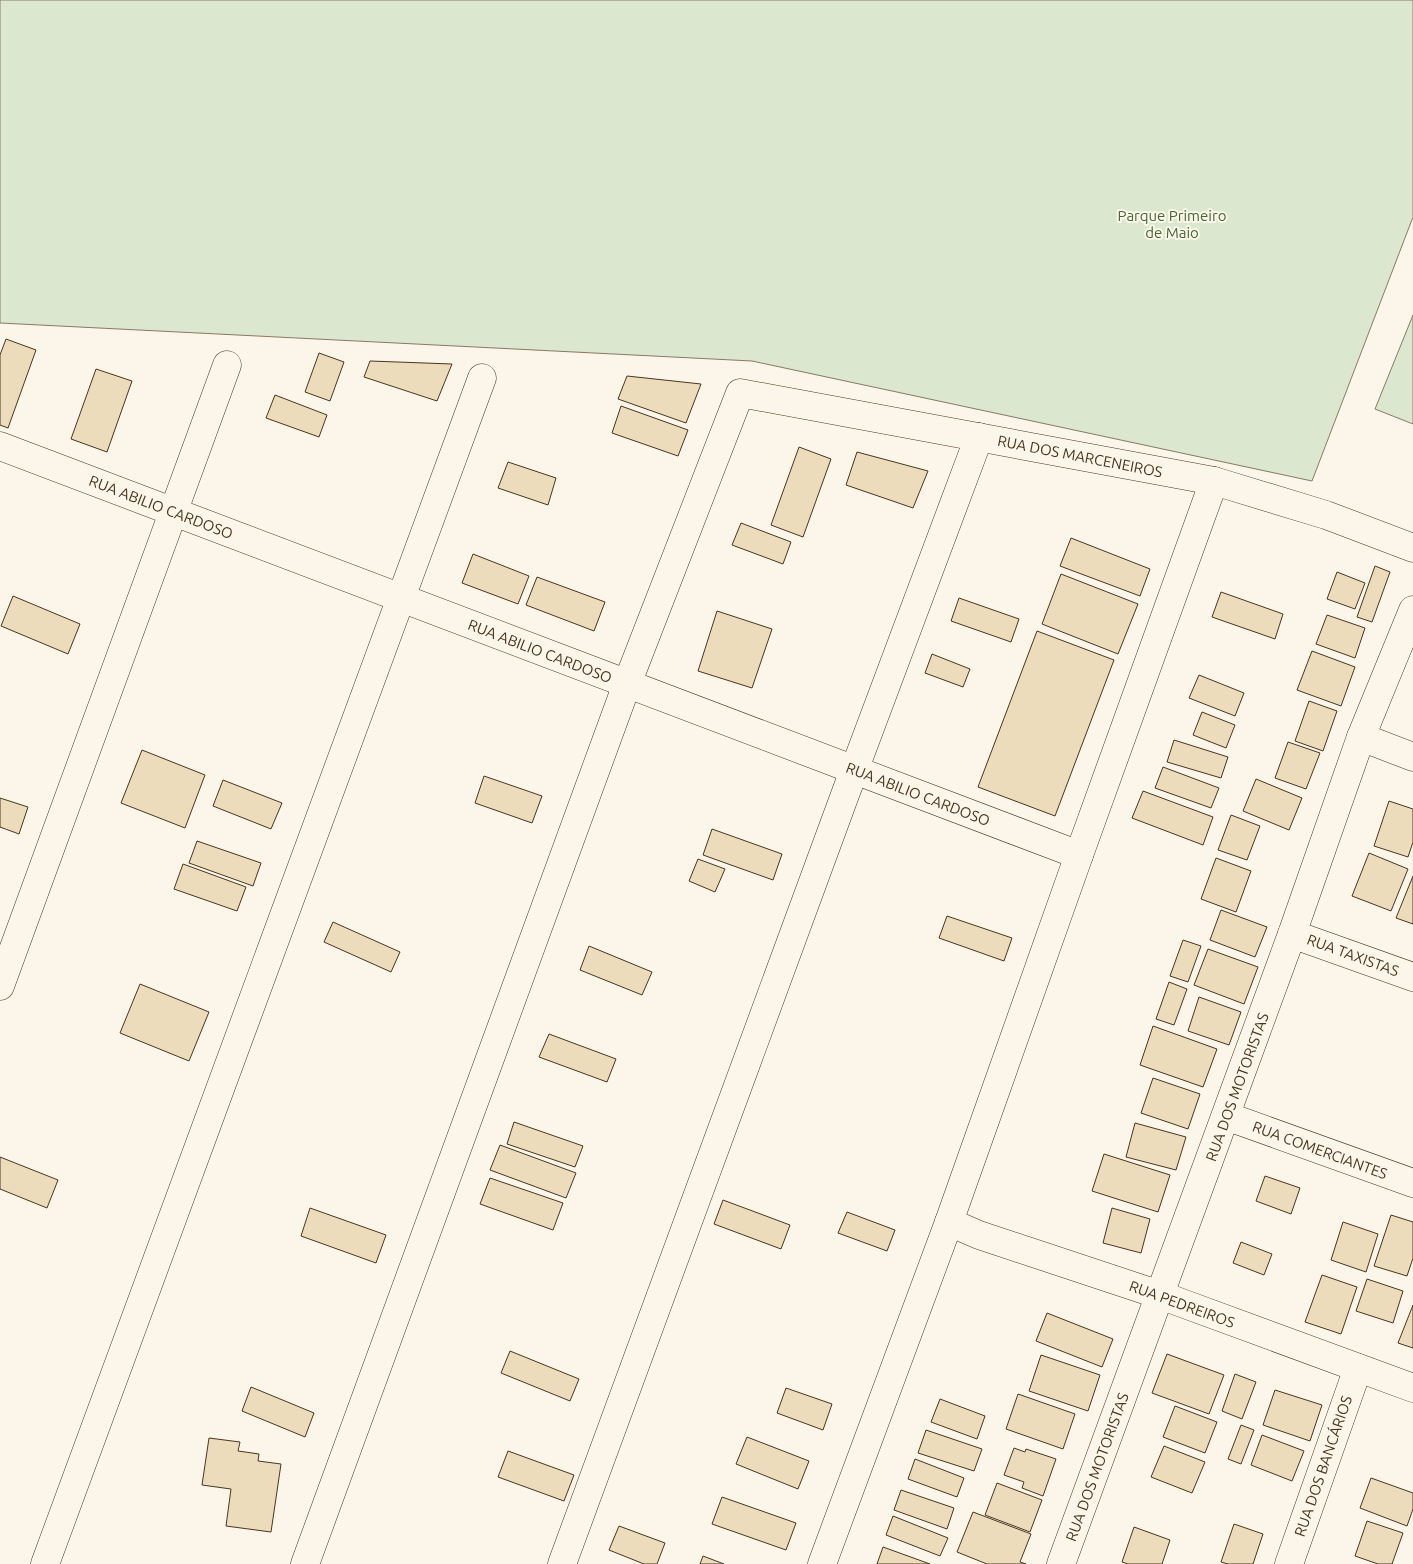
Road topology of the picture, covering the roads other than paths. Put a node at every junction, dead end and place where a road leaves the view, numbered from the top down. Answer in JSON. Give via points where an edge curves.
{"nodes":[{"id":1,"x":227,"y":365,"type":"dead end"},
{"id":2,"x":482,"y":378,"type":"dead end"},
{"id":3,"x":979,"y":437,"type":"junction"},
{"id":4,"x":0,"y":446,"type":"edge"},
{"id":5,"x":1214,"y":481,"type":"junction"},
{"id":6,"x":174,"y":512,"type":"junction"},
{"id":7,"x":1413,"y":548,"type":"edge"},
{"id":8,"x":401,"y":598,"type":"junction"},
{"id":9,"x":1413,"y":610,"type":"edge"},
{"id":10,"x":627,"y":684,"type":"junction"},
{"id":11,"x":1361,"y":737,"type":"junction"},
{"id":12,"x":1413,"y":757,"type":"edge"},
{"id":13,"x":854,"y":770,"type":"junction"},
{"id":14,"x":1079,"y":856,"type":"junction"},
{"id":15,"x":1292,"y":934,"type":"junction"},
{"id":16,"x":1413,"y":977,"type":"edge"},
{"id":17,"x":0,"y":986,"type":"edge"},
{"id":18,"x":1226,"y":1116,"type":"junction"},
{"id":19,"x":1413,"y":1183,"type":"edge"},
{"id":20,"x":949,"y":1222,"type":"junction"},
{"id":21,"x":1160,"y":1295,"type":"junction"},
{"id":22,"x":1358,"y":1368,"type":"junction"},
{"id":23,"x":1413,"y":1388,"type":"edge"},
{"id":24,"x":45,"y":1564,"type":"edge"},
{"id":25,"x":305,"y":1564,"type":"edge"},
{"id":26,"x":562,"y":1564,"type":"edge"},
{"id":27,"x":822,"y":1564,"type":"edge"},
{"id":28,"x":1061,"y":1564,"type":"edge"},
{"id":29,"x":1289,"y":1564,"type":"edge"}],
"edges":[{"from":1,"to":6,"type":"street"},
{"from":2,"to":8,"type":"street"},
{"from":3,"to":5,"type":"street","name":"RUA DOS MARCENEIROS"},
{"from":3,"to":10,"type":"street","name":"RUA DOS MARCENEIROS","via":[[740,393]]},
{"from":3,"to":13,"type":"street"},
{"from":4,"to":6,"type":"street","name":"RUA ABILIO CARDOSO"},
{"from":5,"to":7,"type":"street","name":"RUA DOS MARCENEIROS","via":[[1326,515]]},
{"from":5,"to":14,"type":"street"},
{"from":6,"to":8,"type":"street","name":"RUA ABILIO CARDOSO"},
{"from":6,"to":17,"type":"street"},
{"from":8,"to":10,"type":"street","name":"RUA ABILIO CARDOSO"},
{"from":8,"to":24,"type":"street"},
{"from":9,"to":11,"type":"street","name":"RUA DOS MOTORISTAS"},
{"from":10,"to":13,"type":"street","name":"RUA ABILIO CARDOSO"},
{"from":10,"to":25,"type":"street"},
{"from":11,"to":12,"type":"street"},
{"from":11,"to":15,"type":"street","name":"RUA DOS MOTORISTAS"},
{"from":13,"to":14,"type":"street","name":"RUA ABILIO CARDOSO"},
{"from":13,"to":26,"type":"street"},
{"from":14,"to":20,"type":"street"},
{"from":15,"to":16,"type":"street","name":"RUA TAXISTAS"},
{"from":15,"to":18,"type":"street","name":"RUA DOS MOTORISTAS"},
{"from":18,"to":19,"type":"street","name":"RUA COMERCIANTES"},
{"from":18,"to":21,"type":"street","name":"RUA DOS MOTORISTAS"},
{"from":20,"to":21,"type":"street","name":"RUA PEDREIROS"},
{"from":20,"to":27,"type":"street"},
{"from":21,"to":22,"type":"street","name":"RUA PEDREIROS"},
{"from":21,"to":28,"type":"street","name":"RUA DOS MOTORISTAS"},
{"from":22,"to":23,"type":"street","name":"RUA PEDREIROS"},
{"from":22,"to":29,"type":"street","name":"RUA DOS BANCÁRIOS"}]}
